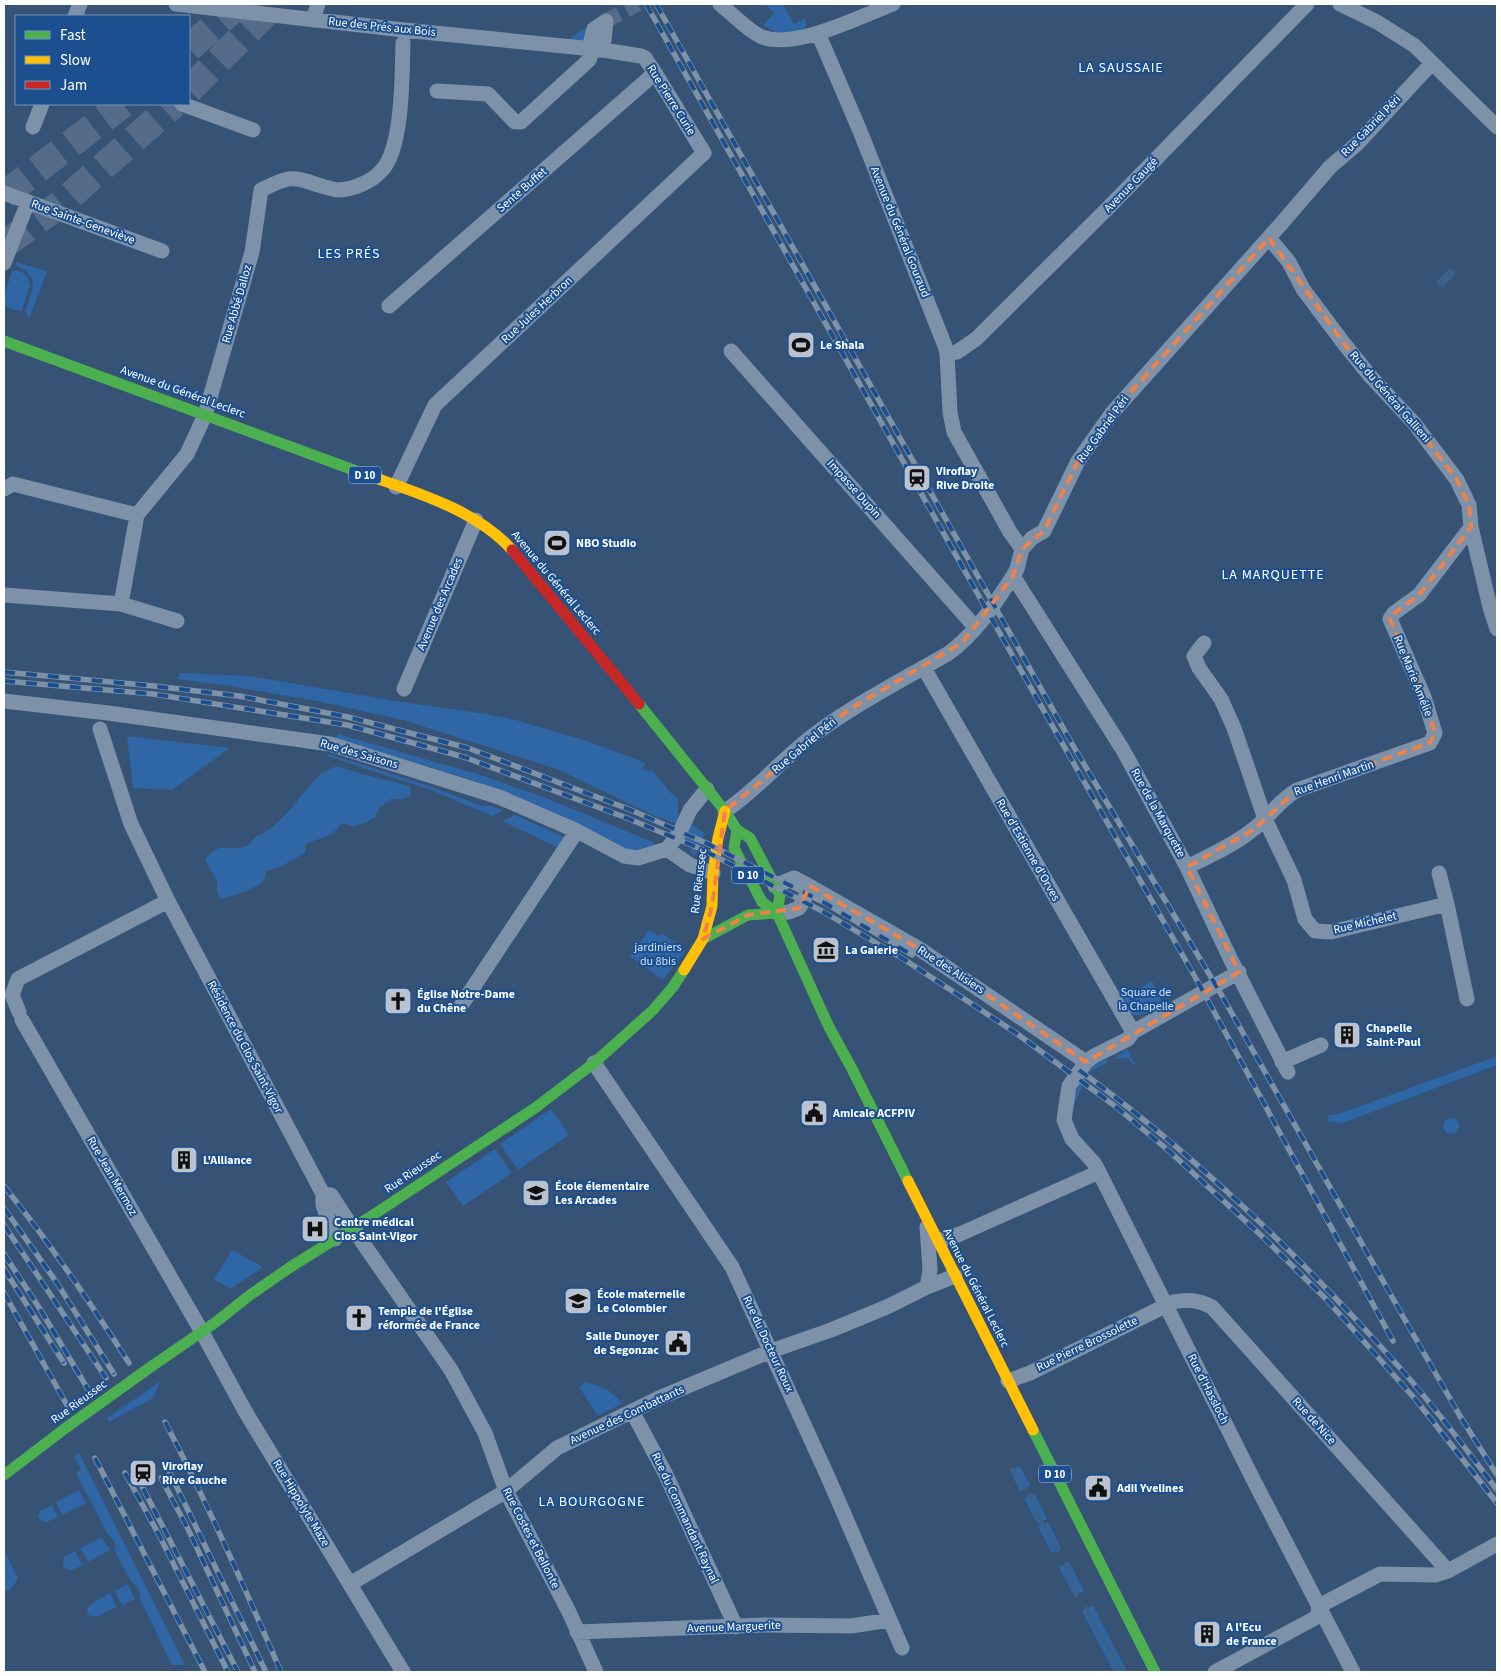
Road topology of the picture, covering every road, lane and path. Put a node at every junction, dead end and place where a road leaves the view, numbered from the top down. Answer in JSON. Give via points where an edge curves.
{"nodes":[{"id":1,"x":176,"y":4,"type":"edge"},
{"id":2,"x":318,"y":4,"type":"edge"},
{"id":3,"x":720,"y":4,"type":"edge"},
{"id":4,"x":894,"y":4,"type":"edge"},
{"id":5,"x":1307,"y":4,"type":"edge"},
{"id":6,"x":1340,"y":4,"type":"edge"},
{"id":7,"x":313,"y":20,"type":"junction"},
{"id":8,"x":818,"y":33,"type":"junction"},
{"id":9,"x":403,"y":43,"type":"dead end"},
{"id":10,"x":595,"y":49,"type":"junction"},
{"id":11,"x":1432,"y":63,"type":"junction"},
{"id":12,"x":655,"y":73,"type":"junction"},
{"id":13,"x":437,"y":91,"type":"dead end"},
{"id":14,"x":42,"y":105,"type":"edge"},
{"id":15,"x":185,"y":105,"type":"edge"},
{"id":16,"x":1497,"y":126,"type":"edge"},
{"id":17,"x":33,"y":127,"type":"dead end"},
{"id":18,"x":253,"y":130,"type":"dead end"},
{"id":19,"x":704,"y":153,"type":"joint"},
{"id":20,"x":4,"y":193,"type":"edge"},
{"id":21,"x":28,"y":202,"type":"junction"},
{"id":22,"x":1269,"y":238,"type":"junction"},
{"id":23,"x":162,"y":250,"type":"dead end"},
{"id":24,"x":4,"y":263,"type":"edge"},
{"id":25,"x":389,"y":306,"type":"dead end"},
{"id":26,"x":4,"y":341,"type":"edge"},
{"id":27,"x":731,"y":351,"type":"dead end"},
{"id":28,"x":947,"y":354,"type":"junction"},
{"id":29,"x":205,"y":415,"type":"junction"},
{"id":30,"x":396,"y":486,"type":"junction"},
{"id":31,"x":4,"y":489,"type":"edge"},
{"id":32,"x":137,"y":515,"type":"junction"},
{"id":33,"x":476,"y":520,"type":"junction"},
{"id":34,"x":1472,"y":527,"type":"junction"},
{"id":35,"x":1022,"y":549,"type":"junction"},
{"id":36,"x":1013,"y":576,"type":"junction"},
{"id":37,"x":4,"y":595,"type":"edge"},
{"id":38,"x":121,"y":604,"type":"junction"},
{"id":39,"x":177,"y":621,"type":"dead end"},
{"id":40,"x":976,"y":628,"type":"junction"},
{"id":41,"x":1497,"y":628,"type":"edge"},
{"id":42,"x":1204,"y":643,"type":"dead end"},
{"id":43,"x":924,"y":668,"type":"junction"},
{"id":44,"x":404,"y":689,"type":"dead end"},
{"id":45,"x":4,"y":701,"type":"edge"},
{"id":46,"x":100,"y":729,"type":"dead end"},
{"id":47,"x":1435,"y":733,"type":"joint"},
{"id":48,"x":707,"y":789,"type":"junction"},
{"id":49,"x":725,"y":811,"type":"junction"},
{"id":50,"x":1265,"y":819,"type":"junction"},
{"id":51,"x":737,"y":830,"type":"junction"},
{"id":52,"x":577,"y":831,"type":"junction"},
{"id":53,"x":668,"y":849,"type":"junction"},
{"id":54,"x":1187,"y":867,"type":"junction"},
{"id":55,"x":713,"y":873,"type":"junction"},
{"id":56,"x":1439,"y":873,"type":"dead end"},
{"id":57,"x":775,"y":886,"type":"junction"},
{"id":58,"x":811,"y":887,"type":"junction"},
{"id":59,"x":168,"y":901,"type":"junction"},
{"id":60,"x":1447,"y":904,"type":"junction"},
{"id":61,"x":776,"y":913,"type":"junction"},
{"id":62,"x":703,"y":940,"type":"junction"},
{"id":63,"x":1239,"y":972,"type":"junction"},
{"id":64,"x":1467,"y":999,"type":"dead end"},
{"id":65,"x":462,"y":1004,"type":"dead end"},
{"id":66,"x":1133,"y":1032,"type":"junction"},
{"id":67,"x":1321,"y":1045,"type":"dead end"},
{"id":68,"x":1086,"y":1062,"type":"junction"},
{"id":69,"x":594,"y":1063,"type":"junction"},
{"id":70,"x":1099,"y":1172,"type":"junction"},
{"id":71,"x":323,"y":1194,"type":"junction"},
{"id":72,"x":927,"y":1221,"type":"junction"},
{"id":73,"x":353,"y":1227,"type":"junction"},
{"id":74,"x":335,"y":1239,"type":"junction"},
{"id":75,"x":938,"y":1241,"type":"junction"},
{"id":76,"x":956,"y":1276,"type":"junction"},
{"id":77,"x":927,"y":1287,"type":"junction"},
{"id":78,"x":1165,"y":1306,"type":"junction"},
{"id":79,"x":202,"y":1332,"type":"junction"},
{"id":80,"x":771,"y":1351,"type":"junction"},
{"id":81,"x":1008,"y":1381,"type":"junction"},
{"id":82,"x":632,"y":1411,"type":"junction"},
{"id":83,"x":4,"y":1475,"type":"edge"},
{"id":84,"x":506,"y":1491,"type":"junction"},
{"id":85,"x":1497,"y":1544,"type":"edge"},
{"id":86,"x":1448,"y":1571,"type":"junction"},
{"id":87,"x":350,"y":1584,"type":"junction"},
{"id":88,"x":1318,"y":1606,"type":"junction"},
{"id":89,"x":890,"y":1620,"type":"junction"},
{"id":90,"x":736,"y":1626,"type":"junction"},
{"id":91,"x":577,"y":1632,"type":"junction"},
{"id":92,"x":902,"y":1648,"type":"dead end"},
{"id":93,"x":403,"y":1672,"type":"edge"},
{"id":94,"x":596,"y":1672,"type":"edge"},
{"id":95,"x":1156,"y":1672,"type":"edge"},
{"id":96,"x":1215,"y":1672,"type":"edge"},
{"id":97,"x":1353,"y":1672,"type":"edge"}],
"edges":[{"from":1,"to":7,"type":"street","name":"Rue des Prés aux Bois"},
{"from":2,"to":7,"type":"street"},
{"from":3,"to":8,"type":"street","via":[[761,37],[790,41]]},
{"from":4,"to":8,"type":"street"},
{"from":5,"to":28,"type":"street","name":"Avenue Gaugé","via":[[983,332],[957,352]]},
{"from":6,"to":11,"type":"street","via":[[1415,46]]},
{"from":7,"to":10,"type":"street","name":"Rue des Prés aux Bois"},
{"from":8,"to":28,"type":"street","name":"Avenue du Général Gouraud","via":[[864,140]]},
{"from":9,"to":29,"type":"street","name":"Rue Abbé Dalloz","via":[[397,136],[382,170],[351,188],[336,190],[299,177],[283,179],[261,190],[252,252]]},
{"from":10,"to":12,"type":"street","name":"Rue Pierre Curie","via":[[641,56]]},
{"from":10,"to":13,"type":"street","via":[[589,60],[521,122],[515,122],[488,94]]},
{"from":11,"to":16,"type":"street"},
{"from":11,"to":22,"type":"street","name":"Rue Gabriel Péri","via":[[1358,143],[1330,167]]},
{"from":12,"to":19,"type":"street","name":"Rue Pierre Curie"},
{"from":12,"to":25,"type":"street","name":"Sente Buffet"},
{"from":14,"to":17,"type":"street"},
{"from":15,"to":18,"type":"street"},
{"from":19,"to":30,"type":"street","name":"Rue Jules Herbron","via":[[435,405]]},
{"from":20,"to":21,"type":"street","name":"Rue Sainte-Geneviève"},
{"from":21,"to":23,"type":"street","name":"Rue Sainte-Geneviève"},
{"from":21,"to":24,"type":"street"},
{"from":22,"to":34,"type":"street","name":"Rue du Général Gallieni","via":[[1345,345],[1414,423],[1457,480],[1469,505]]},
{"from":22,"to":35,"type":"street","name":"Rue Gabriel Péri","via":[[1112,413],[1078,461],[1044,531]]},
{"from":26,"to":29,"type":"main road","name":"Avenue du Général Leclerc","number":"D 10"},
{"from":27,"to":40,"type":"street","name":"Impasse Dupin"},
{"from":28,"to":35,"type":"street","name":"Avenue du Général Gouraud","via":[[950,412],[957,437]]},
{"from":29,"to":30,"type":"main road","name":"Avenue du Général Leclerc","number":"D 10"},
{"from":29,"to":32,"type":"street","name":"Rue Abbé Dalloz","via":[[187,454]]},
{"from":30,"to":33,"type":"main road","name":"Avenue du Général Leclerc","number":"D 10"},
{"from":31,"to":32,"type":"street","via":[[14,484]]},
{"from":32,"to":38,"type":"street"},
{"from":33,"to":44,"type":"street","name":"Avenue des Arcades"},
{"from":33,"to":48,"type":"main road","name":"Avenue du Général Leclerc","number":"D 10","via":[[505,542]]},
{"from":34,"to":41,"type":"street","name":"Rue du Général Gallieni"},
{"from":34,"to":47,"type":"street","name":"Rue Marie Amélie","via":[[1419,595],[1390,619],[1424,697]]},
{"from":35,"to":36,"type":"street","name":"Rue Gabriel Péri"},
{"from":36,"to":40,"type":"street","name":"Rue Gabriel Péri"},
{"from":36,"to":54,"type":"street","name":"Rue de la Marquette","via":[[1115,737]]},
{"from":37,"to":38,"type":"street"},
{"from":38,"to":39,"type":"street"},
{"from":40,"to":43,"type":"street","name":"Rue Gabriel Péri","via":[[956,648]]},
{"from":42,"to":50,"type":"street","name":"Rue Michelet","via":[[1194,656],[1221,699],[1234,728]]},
{"from":43,"to":49,"type":"street","name":"Rue Gabriel Péri","via":[[847,711],[813,735]]},
{"from":43,"to":66,"type":"street","name":"Rue d'Estienne d'Orves"},
{"from":45,"to":52,"type":"street","name":"Rue des Saisons","via":[[330,744],[499,797]]},
{"from":46,"to":59,"type":"street","name":"Résidence du Clos Saint-Vigor","via":[[131,824]]},
{"from":47,"to":50,"type":"street","name":"Rue Henri Martin","via":[[1430,743],[1297,790],[1285,797]]},
{"from":48,"to":49,"type":"main road","name":"Avenue du Général Leclerc","number":"D 10"},
{"from":48,"to":53,"type":"street","via":[[690,810]]},
{"from":49,"to":51,"type":"main road","name":"Avenue du Général Leclerc","number":"D 10"},
{"from":49,"to":55,"type":"main road","name":"Rue Rieussec"},
{"from":50,"to":54,"type":"street","name":"Rue Henri Martin","via":[[1238,840]]},
{"from":50,"to":60,"type":"street","name":"Rue Michelet","via":[[1294,880],[1305,919],[1315,931],[1331,932]]},
{"from":51,"to":57,"type":"main road","name":"Avenue du Général Leclerc","number":"D 10","via":[[750,838]]},
{"from":51,"to":61,"type":"main road","name":"Avenue du Général Leclerc","number":"D 10","via":[[734,848],[762,902]]},
{"from":52,"to":53,"type":"street","name":"Rue des Saisons","via":[[624,856],[638,858]]},
{"from":52,"to":65,"type":"street"},
{"from":53,"to":55,"type":"street","via":[[690,865]]},
{"from":54,"to":63,"type":"street","name":"Rue de la Marquette"},
{"from":55,"to":62,"type":"main road","name":"Rue Rieussec","via":[[712,906]]},
{"from":56,"to":60,"type":"street"},
{"from":57,"to":58,"type":"street","name":"Rue des Alisiers","via":[[794,878]]},
{"from":57,"to":61,"type":"main road","name":"Avenue du Général Leclerc","number":"D 10","via":[[780,895]]},
{"from":58,"to":61,"type":"street","via":[[799,908]]},
{"from":58,"to":68,"type":"street","name":"Rue des Alisiers","via":[[948,967]]},
{"from":59,"to":71,"type":"street","name":"Résidence du Clos Saint-Vigor"},
{"from":59,"to":79,"type":"street","name":"Rue Jean Mermoz","via":[[18,979],[12,995]]},
{"from":60,"to":64,"type":"street"},
{"from":61,"to":62,"type":"main road","via":[[748,915]]},
{"from":61,"to":72,"type":"main road","name":"Avenue du Général Leclerc","number":"D 10","via":[[829,1027]]},
{"from":62,"to":69,"type":"main road","name":"Rue Rieussec","via":[[673,987],[652,1011]]},
{"from":63,"to":66,"type":"street"},
{"from":63,"to":67,"type":"street","name":"Rue de la Marquette","via":[[1285,1067]]},
{"from":66,"to":68,"type":"street","via":[[1128,1039]]},
{"from":68,"to":70,"type":"street","via":[[1069,1086],[1064,1120],[1072,1139]]},
{"from":69,"to":73,"type":"main road","name":"Rue Rieussec","via":[[527,1113]]},
{"from":69,"to":80,"type":"street","name":"Rue du Docteur Roux","via":[[732,1267]]},
{"from":70,"to":75,"type":"street"},
{"from":70,"to":78,"type":"street","name":"Rue d'Hassloch"},
{"from":71,"to":73,"type":"street","name":"Résidence du Clos Saint-Vigor","via":[[331,1195]]},
{"from":71,"to":74,"type":"street","name":"Résidence du Clos Saint-Vigor","via":[[322,1205]]},
{"from":72,"to":75,"type":"main road","name":"Avenue du Général Leclerc","number":"D 10"},
{"from":72,"to":77,"type":"street","via":[[930,1270]]},
{"from":73,"to":74,"type":"main road","name":"Rue Rieussec"},
{"from":73,"to":84,"type":"street","name":"Rue Costes et Bellonte","via":[[451,1370],[485,1433]]},
{"from":74,"to":79,"type":"main road","name":"Rue Rieussec","via":[[289,1268]]},
{"from":75,"to":76,"type":"main road","name":"Avenue du Général Leclerc","number":"D 10"},
{"from":76,"to":77,"type":"street","name":"Avenue des Combattants"},
{"from":76,"to":81,"type":"main road","name":"Avenue du Général Leclerc","number":"D 10"},
{"from":77,"to":80,"type":"street","name":"Avenue des Combattants","via":[[839,1327]]},
{"from":78,"to":81,"type":"street","name":"Rue Pierre Brossolette"},
{"from":78,"to":86,"type":"street","name":"Rue de Nice","via":[[1188,1300],[1212,1307]]},
{"from":78,"to":88,"type":"street","name":"Rue d'Hassloch"},
{"from":79,"to":83,"type":"main road","name":"Rue Rieussec","bridge":true},
{"from":79,"to":87,"type":"street","name":"Rue Hippolyte Maze"},
{"from":80,"to":82,"type":"street","name":"Avenue des Combattants"},
{"from":80,"to":89,"type":"street","name":"Rue du Docteur Roux"},
{"from":81,"to":95,"type":"main road","name":"Avenue du Général Leclerc","number":"D 10"},
{"from":82,"to":84,"type":"street","name":"Avenue des Combattants","via":[[557,1448]]},
{"from":82,"to":90,"type":"street","name":"Rue du Commandant Raynal","via":[[665,1473]]},
{"from":84,"to":87,"type":"street","name":"Avenue des Combattants"},
{"from":84,"to":91,"type":"street","name":"Rue Costes et Bellonte"},
{"from":85,"to":86,"type":"street"},
{"from":86,"to":88,"type":"street","via":[[1436,1575],[1380,1574]]},
{"from":87,"to":93,"type":"street","name":"Rue Hippolyte Maze"},
{"from":88,"to":96,"type":"street","via":[[1317,1617]]},
{"from":88,"to":97,"type":"street","name":"Rue d'Hassloch"},
{"from":89,"to":90,"type":"street","name":"Avenue Marguerite","via":[[851,1626]]},
{"from":89,"to":92,"type":"street","name":"Rue du Docteur Roux"},
{"from":90,"to":91,"type":"street","name":"Avenue Marguerite"},
{"from":91,"to":94,"type":"street","name":"Rue Costes et Bellonte"}]}
